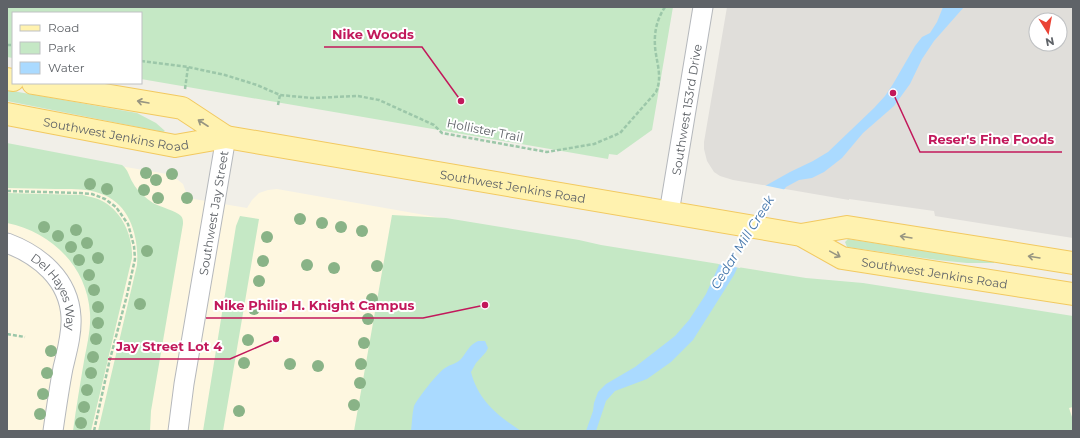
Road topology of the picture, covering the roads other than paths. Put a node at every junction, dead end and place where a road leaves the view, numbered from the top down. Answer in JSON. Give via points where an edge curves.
{"nodes":[{"id":1,"x":703,"y":7,"type":"edge"},
{"id":2,"x":39,"y":84,"type":"edge"},
{"id":3,"x":7,"y":114,"type":"edge"},
{"id":4,"x":226,"y":137,"type":"junction"},
{"id":5,"x":669,"y":213,"type":"junction"},
{"id":6,"x":801,"y":235,"type":"junction"},
{"id":7,"x":7,"y":243,"type":"edge"},
{"id":8,"x":1073,"y":263,"type":"edge"},
{"id":9,"x":1073,"y":294,"type":"edge"},
{"id":10,"x":53,"y":431,"type":"edge"},
{"id":11,"x":178,"y":431,"type":"edge"}],
"edges":[{"from":1,"to":5,"type":"street","name":"Southwest 153rd Drive"},
{"from":4,"to":2,"type":"main road","name":"Southwest Jenkins Road","one_way":true,"via":[[182,108]]},
{"from":3,"to":4,"type":"main road","name":"Southwest Jenkins Road","via":[[175,146]]},
{"from":4,"to":5,"type":"main road","name":"Southwest Jenkins Road"},
{"from":4,"to":11,"type":"street","name":"Southwest Jay Street"},
{"from":5,"to":6,"type":"main road","name":"Southwest Jenkins Road"},
{"from":8,"to":6,"type":"main road","name":"Southwest Jenkins Road","one_way":true,"via":[[847,227]]},
{"from":6,"to":9,"type":"main road","name":"Southwest Jenkins Road","one_way":true,"via":[[842,258]]},
{"from":7,"to":10,"type":"street","name":"Del Hayes Way","via":[[39,259],[57,278],[68,299],[71,316],[70,334]]}]}
